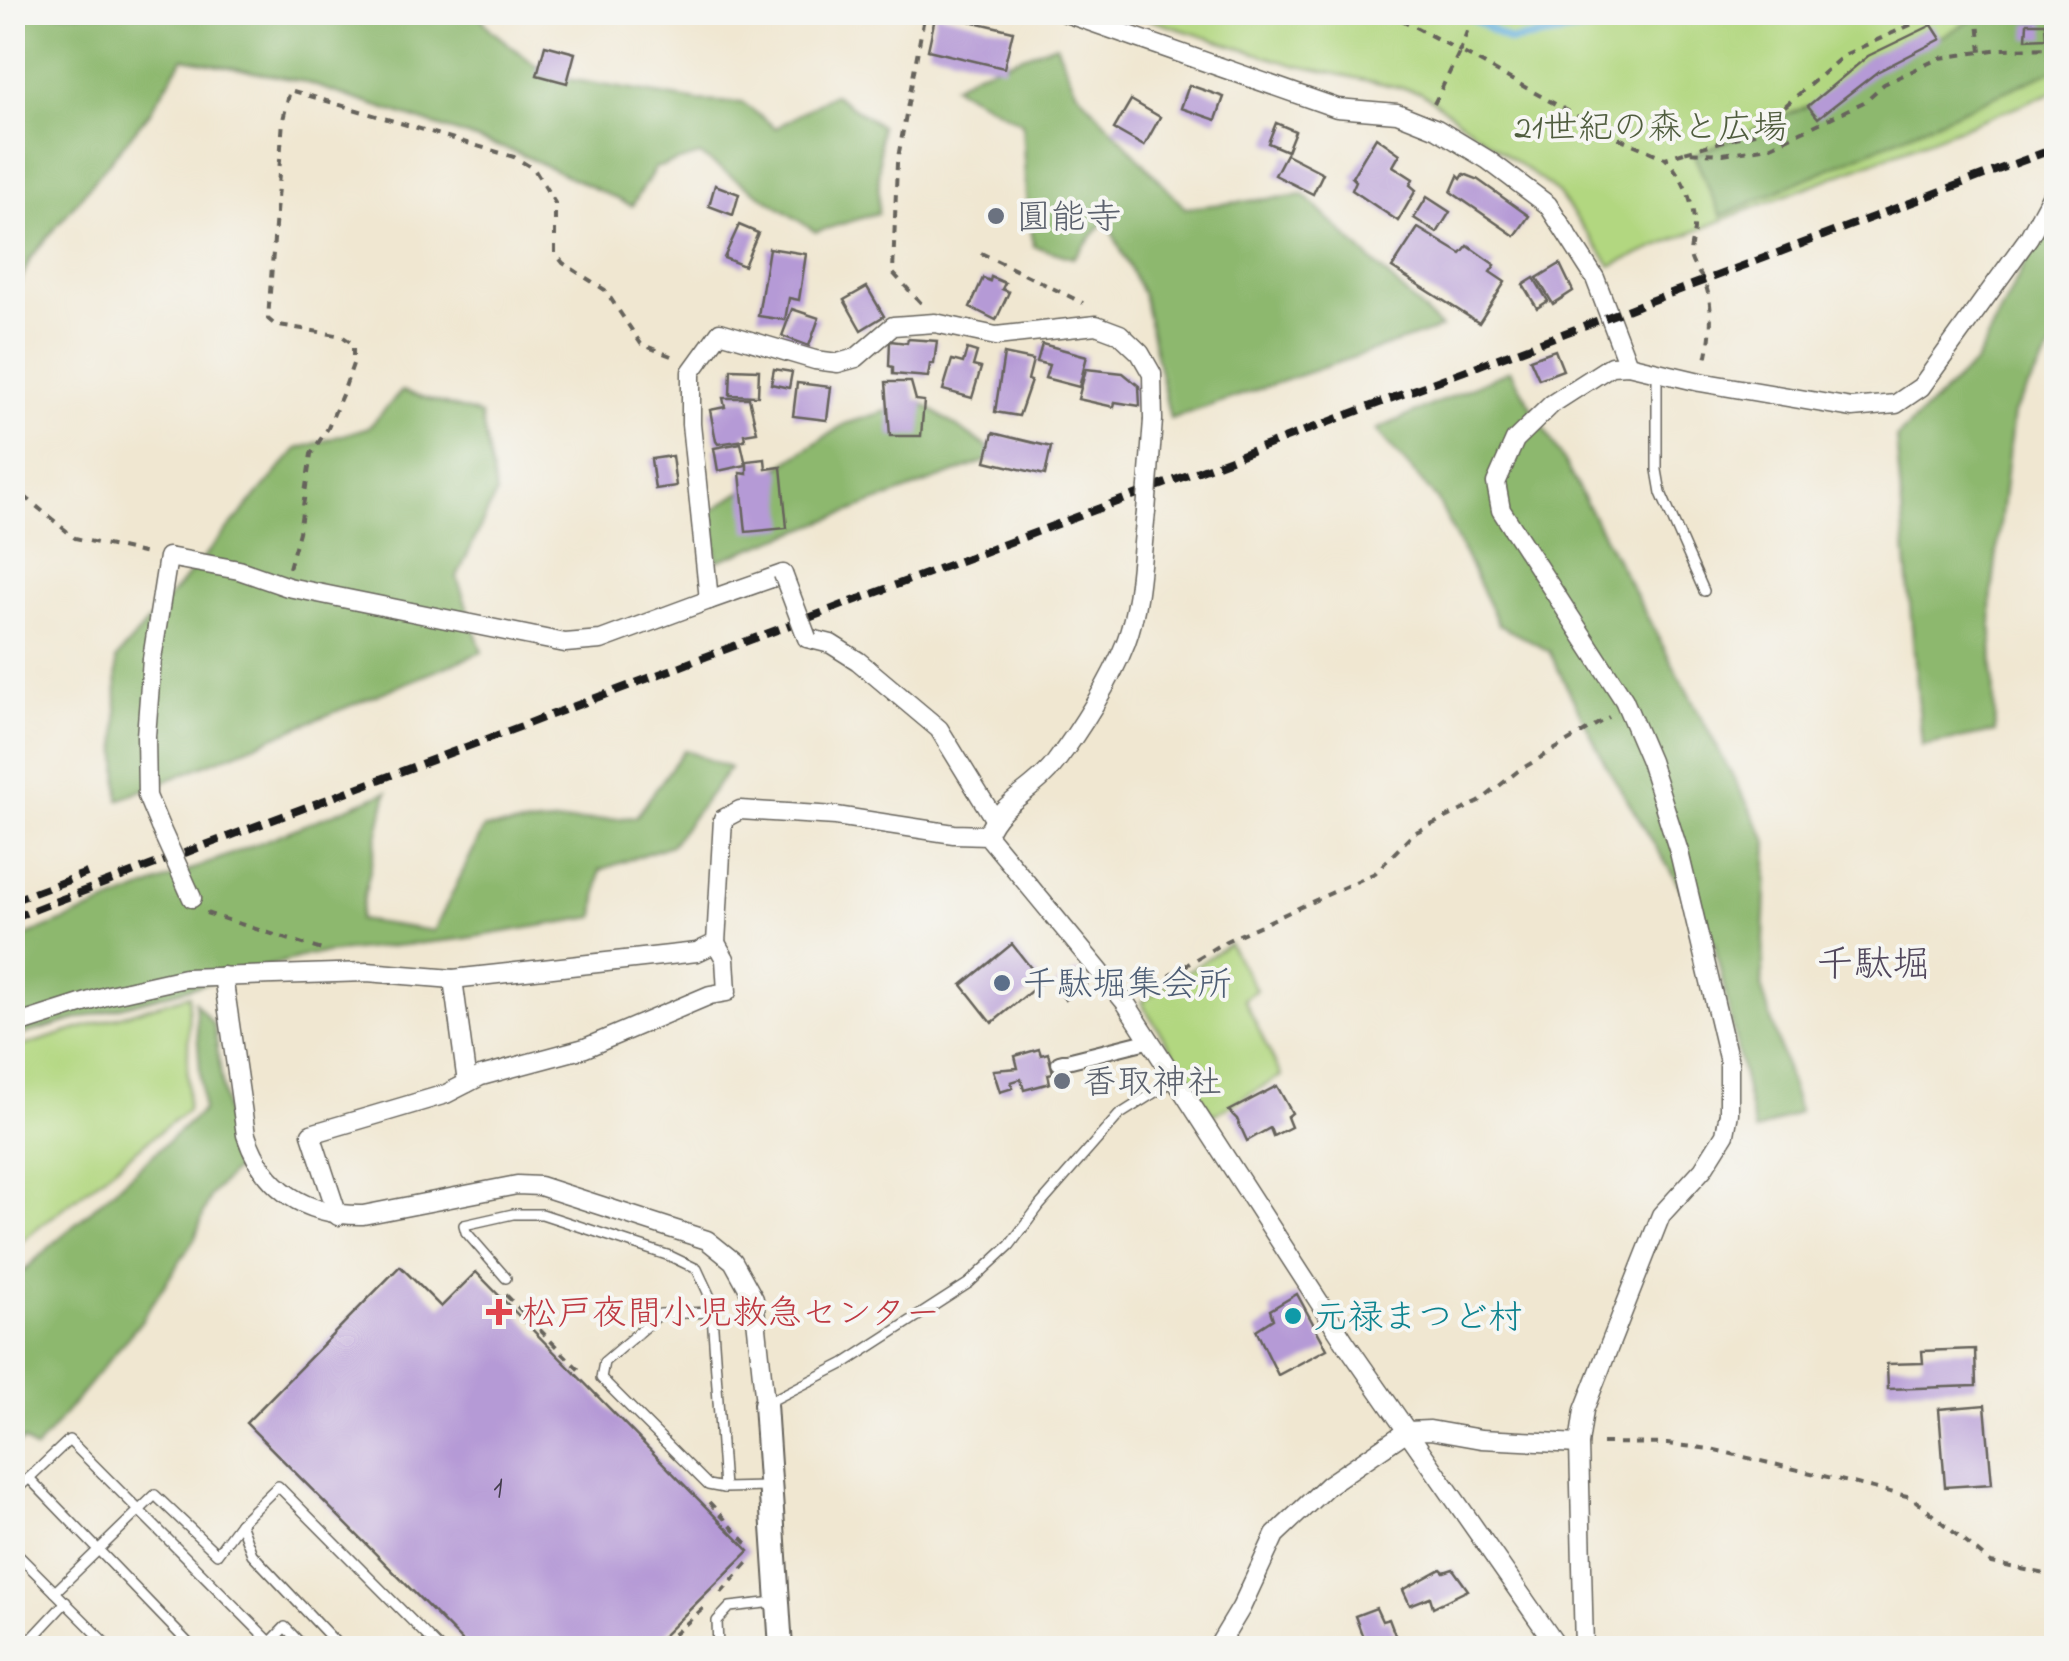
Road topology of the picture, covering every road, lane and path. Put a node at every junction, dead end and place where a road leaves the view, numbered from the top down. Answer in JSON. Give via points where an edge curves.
{"nodes":[{"id":1,"x":926,"y":12,"type":"edge"},
{"id":2,"x":1063,"y":12,"type":"edge"},
{"id":3,"x":1387,"y":12,"type":"edge"},
{"id":4,"x":1956,"y":12,"type":"edge"},
{"id":5,"x":1977,"y":12,"type":"edge"},
{"id":6,"x":1474,"y":13,"type":"edge"},
{"id":7,"x":2056,"y":48,"type":"edge"},
{"id":8,"x":1460,"y":51,"type":"junction"},
{"id":9,"x":1980,"y":52,"type":"junction"},
{"id":10,"x":1424,"y":123,"type":"junction"},
{"id":11,"x":1684,"y":152,"type":"junction"},
{"id":12,"x":1664,"y":158,"type":"junction"},
{"id":13,"x":2056,"y":187,"type":"edge"},
{"id":14,"x":981,"y":253,"type":"dead end"},
{"id":15,"x":1087,"y":306,"type":"dead end"},
{"id":16,"x":935,"y":323,"type":"junction"},
{"id":17,"x":1628,"y":365,"type":"junction"},
{"id":18,"x":694,"y":367,"type":"junction"},
{"id":19,"x":1658,"y":371,"type":"junction"},
{"id":20,"x":1700,"y":382,"type":"junction"},
{"id":21,"x":12,"y":486,"type":"edge"},
{"id":22,"x":168,"y":558,"type":"junction"},
{"id":23,"x":285,"y":586,"type":"junction"},
{"id":24,"x":1704,"y":591,"type":"dead end"},
{"id":25,"x":709,"y":600,"type":"junction"},
{"id":26,"x":1610,"y":716,"type":"dead end"},
{"id":27,"x":990,"y":826,"type":"junction"},
{"id":28,"x":192,"y":898,"type":"joint"},
{"id":29,"x":716,"y":943,"type":"junction"},
{"id":30,"x":332,"y":953,"type":"dead end"},
{"id":31,"x":223,"y":976,"type":"junction"},
{"id":32,"x":453,"y":979,"type":"junction"},
{"id":33,"x":1125,"y":1002,"type":"junction"},
{"id":34,"x":12,"y":1026,"type":"edge"},
{"id":35,"x":1151,"y":1040,"type":"junction"},
{"id":36,"x":1059,"y":1062,"type":"dead end"},
{"id":37,"x":1176,"y":1078,"type":"junction"},
{"id":38,"x":467,"y":1083,"type":"junction"},
{"id":39,"x":338,"y":1216,"type":"junction"},
{"id":40,"x":506,"y":1278,"type":"dead end"},
{"id":41,"x":712,"y":1312,"type":"junction"},
{"id":42,"x":764,"y":1404,"type":"junction"},
{"id":43,"x":1408,"y":1431,"type":"junction"},
{"id":44,"x":1579,"y":1444,"type":"junction"},
{"id":45,"x":29,"y":1478,"type":"junction"},
{"id":46,"x":770,"y":1486,"type":"junction"},
{"id":47,"x":724,"y":1488,"type":"junction"},
{"id":48,"x":12,"y":1494,"type":"edge"},
{"id":49,"x":140,"y":1510,"type":"junction"},
{"id":50,"x":240,"y":1523,"type":"junction"},
{"id":51,"x":730,"y":1524,"type":"dead end"},
{"id":52,"x":12,"y":1549,"type":"edge"},
{"id":53,"x":97,"y":1551,"type":"junction"},
{"id":54,"x":24,"y":1561,"type":"junction"},
{"id":55,"x":12,"y":1572,"type":"edge"},
{"id":56,"x":2056,"y":1576,"type":"edge"},
{"id":57,"x":56,"y":1592,"type":"junction"},
{"id":58,"x":719,"y":1594,"type":"dead end"},
{"id":59,"x":66,"y":1602,"type":"junction"},
{"id":60,"x":778,"y":1602,"type":"junction"},
{"id":61,"x":707,"y":1605,"type":"dead end"},
{"id":62,"x":270,"y":1646,"type":"edge"},
{"id":63,"x":23,"y":1648,"type":"edge"},
{"id":64,"x":111,"y":1648,"type":"edge"},
{"id":65,"x":193,"y":1648,"type":"edge"},
{"id":66,"x":305,"y":1648,"type":"edge"},
{"id":67,"x":340,"y":1648,"type":"edge"},
{"id":68,"x":439,"y":1648,"type":"edge"},
{"id":69,"x":664,"y":1648,"type":"edge"},
{"id":70,"x":718,"y":1648,"type":"edge"},
{"id":71,"x":781,"y":1648,"type":"edge"},
{"id":72,"x":1217,"y":1648,"type":"edge"},
{"id":73,"x":1558,"y":1648,"type":"edge"},
{"id":74,"x":1584,"y":1648,"type":"edge"}],
"edges":[{"from":1,"to":16,"type":"path","via":[[897,163],[892,273]]},
{"from":2,"to":10,"type":"street","via":[[1337,108],[1397,113]]},
{"from":3,"to":8,"type":"path"},
{"from":4,"to":11,"type":"path","via":[[1928,16],[1844,55],[1754,133]]},
{"from":5,"to":9,"type":"path"},
{"from":6,"to":8,"type":"path"},
{"from":7,"to":9,"type":"path"},
{"from":8,"to":10,"type":"path"},
{"from":8,"to":12,"type":"path"},
{"from":9,"to":11,"type":"path","via":[[1918,66],[1864,102],[1770,148]]},
{"from":10,"to":17,"type":"street","via":[[1548,205],[1595,278]]},
{"from":11,"to":12,"type":"path"},
{"from":12,"to":20,"type":"path","via":[[1684,186],[1694,228],[1690,257],[1706,286],[1710,341]]},
{"from":13,"to":20,"type":"street","via":[[2030,237],[1909,397],[1884,407],[1852,408]]},
{"from":14,"to":15,"type":"path"},
{"from":16,"to":18,"type":"street","via":[[893,326],[856,358],[838,362],[720,332]]},
{"from":16,"to":27,"type":"street","bridge":true,"via":[[996,336],[1096,325],[1120,334],[1152,374],[1146,512],[1126,642],[1053,767]]},
{"from":17,"to":19,"type":"street"},
{"from":17,"to":44,"type":"street","via":[[1611,366],[1552,404],[1515,440],[1496,483],[1501,510],[1624,700],[1650,761],[1719,1014],[1730,1113],[1721,1144],[1661,1215],[1584,1410]]},
{"from":18,"to":23,"type":"path","via":[[642,344],[605,290],[562,263],[555,254],[554,203],[534,169],[514,157],[290,90],[268,318],[342,336],[353,344],[353,364],[311,454]]},
{"from":18,"to":25,"type":"street","via":[[691,424]]},
{"from":19,"to":20,"type":"street"},
{"from":19,"to":24,"type":"lane","via":[[1656,470]]},
{"from":21,"to":22,"type":"path","via":[[75,538]]},
{"from":22,"to":23,"type":"street"},
{"from":22,"to":28,"type":"street","bridge":true,"via":[[152,659],[147,796]]},
{"from":23,"to":25,"type":"street","via":[[582,644]]},
{"from":25,"to":27,"type":"street","bridge":true,"via":[[783,574],[807,638],[858,661],[939,729]]},
{"from":26,"to":33,"type":"path","via":[[1479,802],[1414,832],[1375,873],[1226,941]]},
{"from":27,"to":29,"type":"street","via":[[954,834],[836,816],[730,812],[723,818]]},
{"from":27,"to":33,"type":"street"},
{"from":28,"to":30,"type":"path","via":[[208,915]]},
{"from":29,"to":32,"type":"street","via":[[697,952]]},
{"from":29,"to":38,"type":"street","via":[[725,960],[726,992],[585,1048]]},
{"from":31,"to":32,"type":"street","via":[[367,972]]},
{"from":31,"to":34,"type":"street","via":[[109,994]]},
{"from":31,"to":39,"type":"street","via":[[253,1156],[293,1200]]},
{"from":32,"to":38,"type":"street"},
{"from":33,"to":35,"type":"street"},
{"from":35,"to":36,"type":"street"},
{"from":35,"to":37,"type":"street"},
{"from":37,"to":42,"type":"lane","via":[[1119,1116],[1010,1246],[969,1283],[845,1364]]},
{"from":37,"to":43,"type":"street"},
{"from":38,"to":39,"type":"street","via":[[311,1134]]},
{"from":39,"to":42,"type":"street","via":[[540,1186],[707,1240],[734,1261],[754,1299]]},
{"from":40,"to":41,"type":"lane","via":[[464,1225],[542,1214],[697,1269]]},
{"from":41,"to":47,"type":"lane"},
{"from":41,"to":47,"type":"lane","via":[[660,1314],[604,1362],[601,1378],[708,1485]]},
{"from":42,"to":46,"type":"street"},
{"from":43,"to":44,"type":"street"},
{"from":43,"to":72,"type":"street","via":[[1328,1486],[1276,1535]]},
{"from":43,"to":73,"type":"street"},
{"from":44,"to":56,"type":"path","via":[[1711,1449],[1910,1497],[1992,1563]]},
{"from":44,"to":74,"type":"street"},
{"from":45,"to":48,"type":"lane"},
{"from":45,"to":49,"type":"lane","via":[[69,1440]]},
{"from":45,"to":53,"type":"lane"},
{"from":46,"to":47,"type":"lane"},
{"from":46,"to":60,"type":"street"},
{"from":49,"to":50,"type":"lane","via":[[155,1494],[217,1554]]},
{"from":49,"to":53,"type":"lane"},
{"from":49,"to":62,"type":"lane"},
{"from":50,"to":67,"type":"lane","via":[[252,1554]]},
{"from":50,"to":68,"type":"lane","via":[[278,1486]]},
{"from":51,"to":58,"type":"path","via":[[754,1552]]},
{"from":52,"to":54,"type":"lane"},
{"from":53,"to":57,"type":"lane"},
{"from":53,"to":65,"type":"lane"},
{"from":54,"to":55,"type":"lane"},
{"from":54,"to":57,"type":"lane"},
{"from":57,"to":59,"type":"lane"},
{"from":59,"to":63,"type":"lane"},
{"from":59,"to":64,"type":"lane"},
{"from":60,"to":70,"type":"lane","via":[[730,1606],[717,1621]]},
{"from":60,"to":71,"type":"street"},
{"from":61,"to":69,"type":"path"},
{"from":62,"to":66,"type":"lane","via":[[285,1627]]}]}
